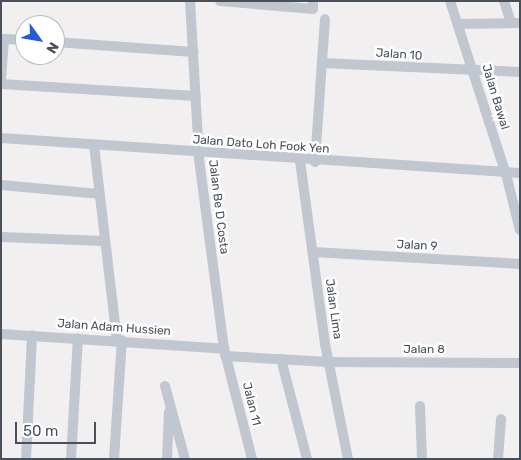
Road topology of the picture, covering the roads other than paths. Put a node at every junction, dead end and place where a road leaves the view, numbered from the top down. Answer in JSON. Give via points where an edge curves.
{"nodes":[{"id":1,"x":190,"y":1,"type":"edge"},
{"id":2,"x":220,"y":1,"type":"edge"},
{"id":3,"x":450,"y":1,"type":"edge"},
{"id":4,"x":504,"y":1,"type":"edge"},
{"id":5,"x":264,"y":3,"type":"edge"},
{"id":6,"x":313,"y":5,"type":"edge"},
{"id":7,"x":325,"y":19,"type":"dead end"},
{"id":8,"x":515,"y":23,"type":"edge"},
{"id":9,"x":459,"y":24,"type":"junction"},
{"id":10,"x":2,"y":39,"type":"edge"},
{"id":11,"x":15,"y":40,"type":"edge"},
{"id":12,"x":65,"y":43,"type":"edge"},
{"id":13,"x":194,"y":52,"type":"junction"},
{"id":14,"x":322,"y":62,"type":"junction"},
{"id":15,"x":474,"y":72,"type":"junction"},
{"id":16,"x":520,"y":72,"type":"edge"},
{"id":17,"x":1,"y":79,"type":"edge"},
{"id":18,"x":1,"y":84,"type":"edge"},
{"id":19,"x":196,"y":96,"type":"junction"},
{"id":20,"x":1,"y":138,"type":"edge"},
{"id":21,"x":94,"y":145,"type":"junction"},
{"id":22,"x":198,"y":152,"type":"junction"},
{"id":23,"x":300,"y":161,"type":"junction"},
{"id":24,"x":315,"y":162,"type":"junction"},
{"id":25,"x":520,"y":173,"type":"edge"},
{"id":26,"x":506,"y":174,"type":"junction"},
{"id":27,"x":1,"y":186,"type":"edge"},
{"id":28,"x":99,"y":194,"type":"junction"},
{"id":29,"x":519,"y":226,"type":"edge"},
{"id":30,"x":1,"y":237,"type":"edge"},
{"id":31,"x":104,"y":242,"type":"junction"},
{"id":32,"x":313,"y":252,"type":"junction"},
{"id":33,"x":520,"y":264,"type":"edge"},
{"id":34,"x":1,"y":334,"type":"edge"},
{"id":35,"x":32,"y":335,"type":"junction"},
{"id":36,"x":78,"y":338,"type":"junction"},
{"id":37,"x":119,"y":340,"type":"junction"},
{"id":38,"x":225,"y":352,"type":"junction"},
{"id":39,"x":282,"y":359,"type":"junction"},
{"id":40,"x":329,"y":362,"type":"junction"},
{"id":41,"x":520,"y":363,"type":"edge"},
{"id":42,"x":165,"y":386,"type":"dead end"},
{"id":43,"x":169,"y":402,"type":"junction"},
{"id":44,"x":420,"y":406,"type":"dead end"},
{"id":45,"x":501,"y":419,"type":"dead end"},
{"id":46,"x":26,"y":459,"type":"edge"},
{"id":47,"x":71,"y":459,"type":"edge"},
{"id":48,"x":114,"y":459,"type":"edge"},
{"id":49,"x":167,"y":459,"type":"edge"},
{"id":50,"x":185,"y":459,"type":"edge"},
{"id":51,"x":252,"y":459,"type":"edge"},
{"id":52,"x":307,"y":459,"type":"edge"},
{"id":53,"x":348,"y":459,"type":"edge"},
{"id":54,"x":422,"y":459,"type":"edge"},
{"id":55,"x":498,"y":459,"type":"edge"}],
"edges":[{"from":1,"to":13,"type":"street","name":"Jalan Be D Costa"},
{"from":2,"to":5,"type":"street"},
{"from":3,"to":9,"type":"street","name":"Jalan Bawal"},
{"from":4,"to":8,"type":"street"},
{"from":5,"to":6,"type":"street"},
{"from":7,"to":14,"type":"street"},
{"from":8,"to":9,"type":"street"},
{"from":9,"to":15,"type":"street","name":"Jalan Bawal"},
{"from":10,"to":11,"type":"street"},
{"from":10,"to":17,"type":"street"},
{"from":12,"to":13,"type":"street"},
{"from":13,"to":19,"type":"street","name":"Jalan Be D Costa"},
{"from":14,"to":15,"type":"street","name":"Jalan 10"},
{"from":14,"to":24,"type":"street"},
{"from":15,"to":16,"type":"street","name":"Jalan 10"},
{"from":15,"to":26,"type":"street","name":"Jalan Bawal"},
{"from":18,"to":19,"type":"street"},
{"from":19,"to":22,"type":"street","name":"Jalan Be D Costa"},
{"from":20,"to":21,"type":"street","name":"Jalan Dato Loh Fook Yen"},
{"from":21,"to":22,"type":"street","name":"Jalan Dato Loh Fook Yen"},
{"from":21,"to":28,"type":"street"},
{"from":22,"to":23,"type":"street","name":"Jalan Dato Loh Fook Yen"},
{"from":22,"to":38,"type":"street","name":"Jalan Be D Costa"},
{"from":23,"to":24,"type":"street","name":"Jalan Dato Loh Fook Yen"},
{"from":23,"to":32,"type":"street","name":"Jalan Lima"},
{"from":24,"to":26,"type":"street","name":"Jalan Dato Loh Fook Yen"},
{"from":25,"to":26,"type":"street","name":"Jalan Dato Loh Fook Yen"},
{"from":26,"to":29,"type":"street","name":"Jalan Bawal"},
{"from":27,"to":28,"type":"street"},
{"from":28,"to":31,"type":"street"},
{"from":30,"to":31,"type":"street"},
{"from":31,"to":37,"type":"street"},
{"from":32,"to":33,"type":"street","name":"Jalan 9"},
{"from":32,"to":40,"type":"street","name":"Jalan Lima"},
{"from":34,"to":35,"type":"street","name":"Jalan Adam Hussien"},
{"from":35,"to":36,"type":"street","name":"Jalan Adam Hussien"},
{"from":35,"to":46,"type":"street"},
{"from":36,"to":37,"type":"street","name":"Jalan Adam Hussien"},
{"from":36,"to":47,"type":"street"},
{"from":37,"to":38,"type":"street","name":"Jalan Adam Hussien"},
{"from":37,"to":48,"type":"street"},
{"from":38,"to":39,"type":"street","name":"Jalan Adam Hussien"},
{"from":38,"to":51,"type":"street","name":"Jalan 11"},
{"from":39,"to":40,"type":"street","name":"Jalan 8"},
{"from":39,"to":52,"type":"street"},
{"from":40,"to":41,"type":"street","name":"Jalan 8"},
{"from":40,"to":53,"type":"street","name":"Jalan Lima"},
{"from":42,"to":43,"type":"street"},
{"from":43,"to":49,"type":"street"},
{"from":43,"to":50,"type":"street"},
{"from":44,"to":54,"type":"street"},
{"from":45,"to":55,"type":"street"}]}
